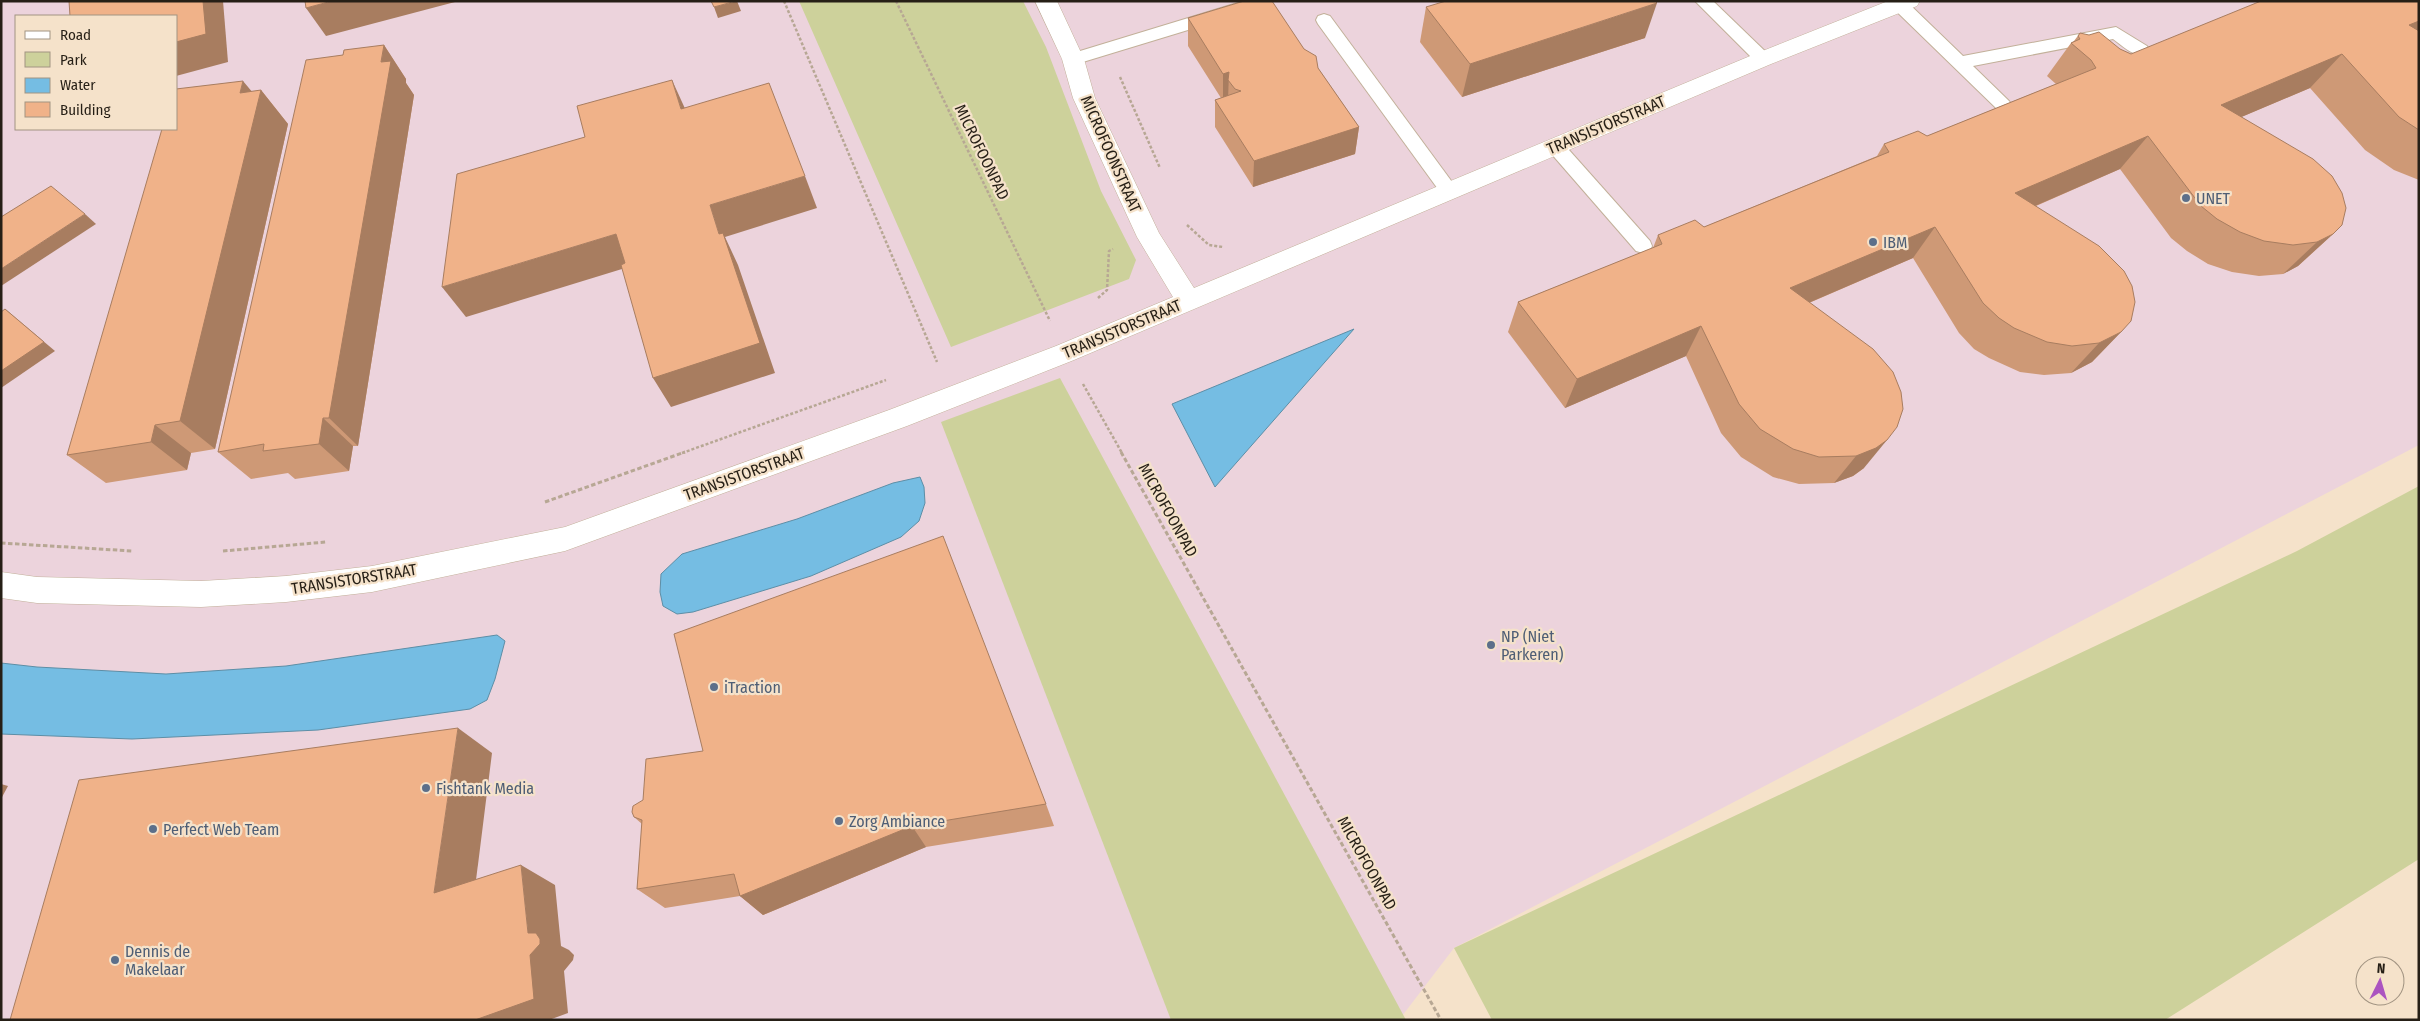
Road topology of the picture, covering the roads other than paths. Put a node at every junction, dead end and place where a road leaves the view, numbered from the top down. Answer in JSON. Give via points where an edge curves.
{"nodes":[{"id":1,"x":1046,"y":1,"type":"edge"},
{"id":2,"x":1264,"y":1,"type":"edge"},
{"id":3,"x":1703,"y":1,"type":"edge"},
{"id":4,"x":1904,"y":3,"type":"edge"},
{"id":5,"x":1324,"y":20,"type":"dead end"},
{"id":6,"x":2140,"y":50,"type":"edge"},
{"id":7,"x":1073,"y":59,"type":"junction"},
{"id":8,"x":1763,"y":59,"type":"junction"},
{"id":9,"x":1959,"y":63,"type":"junction"},
{"id":10,"x":2003,"y":106,"type":"edge"},
{"id":11,"x":1555,"y":146,"type":"junction"},
{"id":12,"x":1449,"y":191,"type":"junction"},
{"id":13,"x":1643,"y":246,"type":"dead end"},
{"id":14,"x":1189,"y":301,"type":"junction"},
{"id":15,"x":1,"y":586,"type":"edge"}],
"edges":[{"from":1,"to":7,"type":"street","name":"MICROFOONSTRAAT"},
{"from":2,"to":7,"type":"lane"},
{"from":3,"to":8,"type":"lane"},
{"from":4,"to":8,"type":"street","name":"TRANSISTORSTRAAT"},
{"from":4,"to":9,"type":"lane"},
{"from":5,"to":12,"type":"lane"},
{"from":6,"to":9,"type":"lane","via":[[2116,33]]},
{"from":7,"to":14,"type":"street","name":"MICROFOONSTRAAT","via":[[1084,98],[1149,237]]},
{"from":8,"to":11,"type":"street","name":"TRANSISTORSTRAAT"},
{"from":9,"to":10,"type":"lane"},
{"from":11,"to":12,"type":"street","name":"TRANSISTORSTRAAT"},
{"from":11,"to":13,"type":"lane"},
{"from":12,"to":14,"type":"street","name":"TRANSISTORSTRAAT"},
{"from":14,"to":15,"type":"street","name":"TRANSISTORSTRAAT","via":[[898,418],[565,539],[372,579],[286,589],[201,594],[37,590]]}]}
